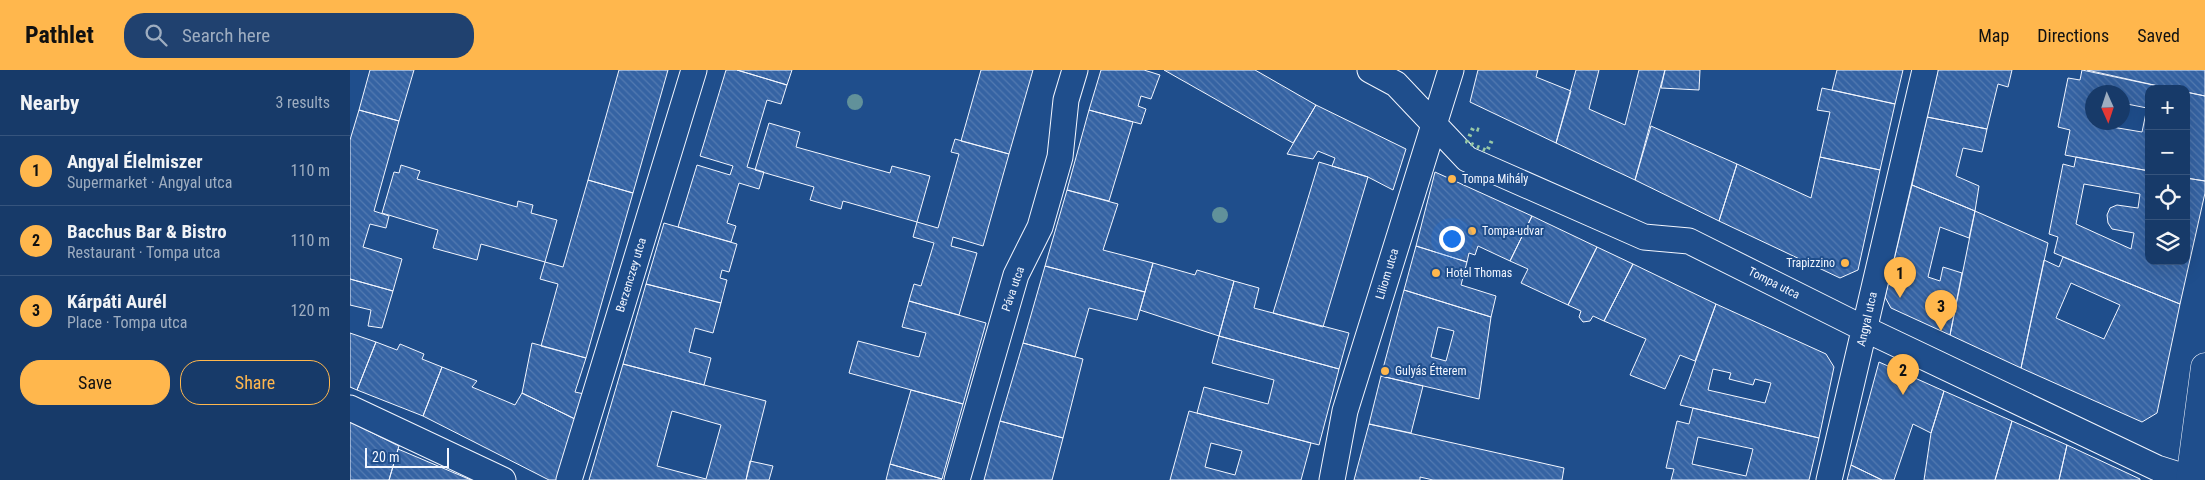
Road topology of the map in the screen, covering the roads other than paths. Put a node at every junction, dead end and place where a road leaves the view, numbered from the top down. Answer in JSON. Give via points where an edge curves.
{"nodes":[{"id":1,"x":694,"y":70,"type":"edge"},
{"id":2,"x":1075,"y":70,"type":"edge"},
{"id":3,"x":1370,"y":70,"type":"edge"},
{"id":4,"x":1451,"y":70,"type":"edge"},
{"id":5,"x":1925,"y":70,"type":"edge"},
{"id":6,"x":1434,"y":125,"type":"junction"},
{"id":7,"x":1865,"y":329,"type":"junction"},
{"id":8,"x":2205,"y":367,"type":"edge"},
{"id":9,"x":350,"y":408,"type":"edge"},
{"id":10,"x":2192,"y":479,"type":"edge"},
{"id":11,"x":503,"y":480,"type":"edge"},
{"id":12,"x":569,"y":480,"type":"edge"},
{"id":13,"x":957,"y":480,"type":"edge"},
{"id":14,"x":1332,"y":480,"type":"edge"},
{"id":15,"x":1829,"y":480,"type":"edge"}],
"edges":[{"from":1,"to":12,"type":"street","name":"Berzenczey utca"},
{"from":2,"to":13,"type":"street","name":"Páva utca","via":[[1066,100],[1060,158],[1042,218],[1016,275]]},
{"from":3,"to":6,"type":"street","name":"Tompa utca","via":[[1396,84]]},
{"from":4,"to":6,"type":"street","name":"Liliom utca"},
{"from":5,"to":7,"type":"street","name":"Angyal utca"},
{"from":6,"to":7,"type":"street","name":"Tompa utca","via":[[1467,159],[1644,237],[1689,241]]},
{"from":6,"to":14,"type":"street","name":"Liliom utca","via":[[1344,411]]},
{"from":7,"to":10,"type":"street","name":"Tompa utca","via":[[2157,468]]},
{"from":7,"to":15,"type":"street","name":"Angyal utca"},
{"from":8,"to":10,"type":"main road"},
{"from":9,"to":11,"type":"street"}]}
